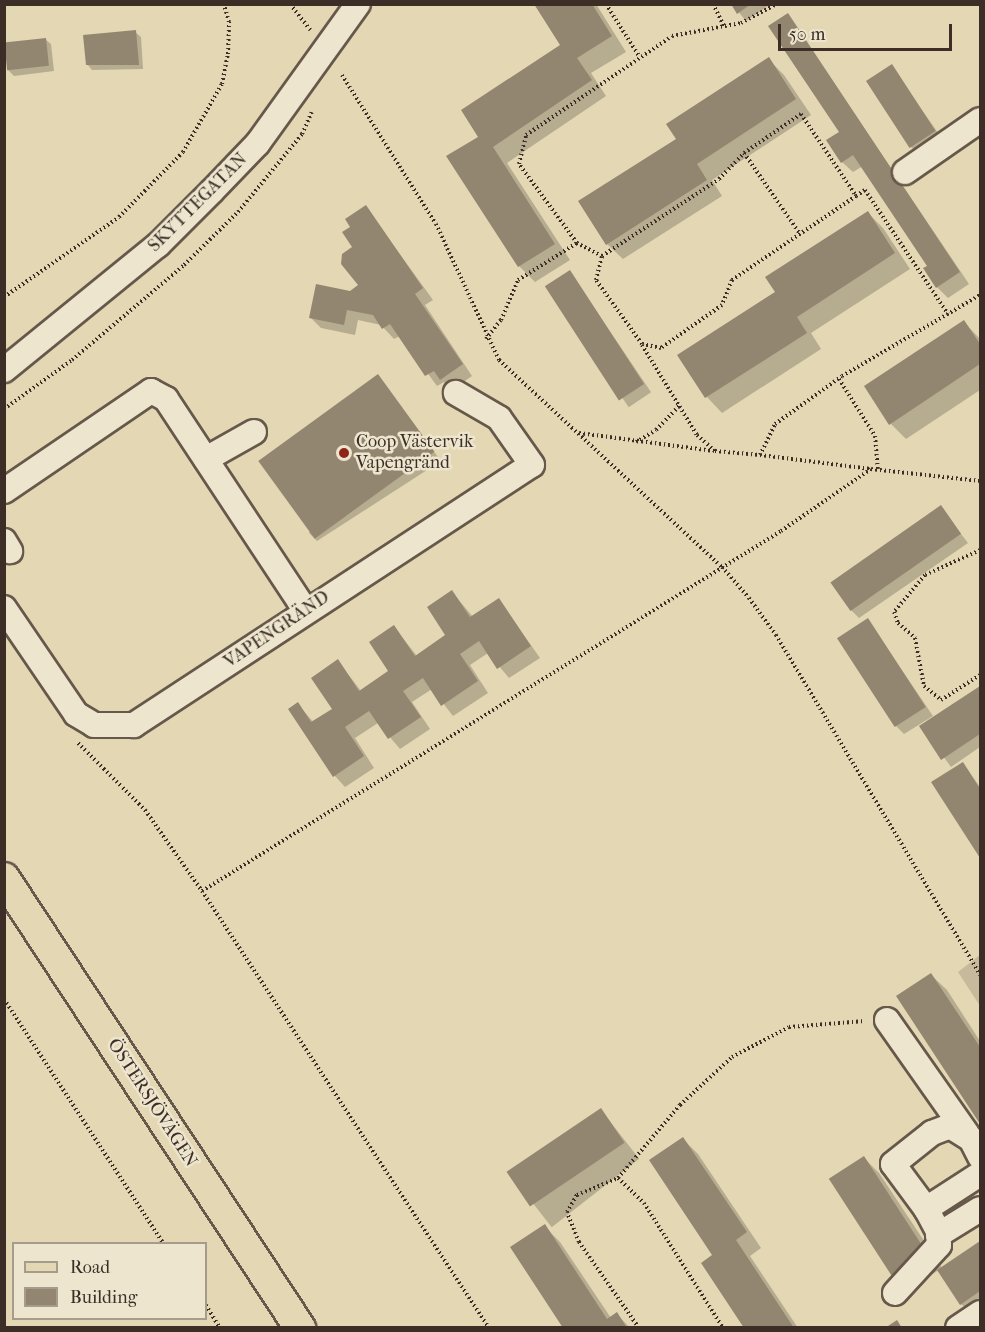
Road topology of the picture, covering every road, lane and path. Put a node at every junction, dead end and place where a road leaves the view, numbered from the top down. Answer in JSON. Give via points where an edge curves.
{"nodes":[{"id":1,"x":225,"y":4,"type":"edge"},
{"id":2,"x":290,"y":4,"type":"edge"},
{"id":3,"x":358,"y":4,"type":"edge"},
{"id":4,"x":606,"y":4,"type":"edge"},
{"id":5,"x":712,"y":4,"type":"edge"},
{"id":6,"x":776,"y":4,"type":"edge"},
{"id":7,"x":724,"y":27,"type":"junction"},
{"id":8,"x":311,"y":30,"type":"dead end"},
{"id":9,"x":639,"y":56,"type":"junction"},
{"id":10,"x":342,"y":75,"type":"dead end"},
{"id":11,"x":981,"y":120,"type":"edge"},
{"id":12,"x":744,"y":153,"type":"junction"},
{"id":13,"x":905,"y":172,"type":"dead end"},
{"id":14,"x":856,"y":196,"type":"junction"},
{"id":15,"x":800,"y":234,"type":"junction"},
{"id":16,"x":577,"y":243,"type":"junction"},
{"id":17,"x":602,"y":256,"type":"junction"},
{"id":18,"x":981,"y":295,"type":"edge"},
{"id":19,"x":4,"y":297,"type":"edge"},
{"id":20,"x":948,"y":314,"type":"junction"},
{"id":21,"x":486,"y":339,"type":"junction"},
{"id":22,"x":642,"y":344,"type":"junction"},
{"id":23,"x":4,"y":370,"type":"edge"},
{"id":24,"x":839,"y":379,"type":"junction"},
{"id":25,"x":456,"y":393,"type":"dead end"},
{"id":26,"x":679,"y":406,"type":"junction"},
{"id":27,"x":254,"y":432,"type":"dead end"},
{"id":28,"x":578,"y":433,"type":"junction"},
{"id":29,"x":635,"y":442,"type":"junction"},
{"id":30,"x":715,"y":451,"type":"junction"},
{"id":31,"x":760,"y":455,"type":"junction"},
{"id":32,"x":206,"y":459,"type":"junction"},
{"id":33,"x":871,"y":469,"type":"junction"},
{"id":34,"x":878,"y":469,"type":"junction"},
{"id":35,"x":981,"y":481,"type":"edge"},
{"id":36,"x":4,"y":490,"type":"edge"},
{"id":37,"x":981,"y":550,"type":"edge"},
{"id":38,"x":722,"y":567,"type":"junction"},
{"id":39,"x":4,"y":608,"type":"edge"},
{"id":40,"x":305,"y":610,"type":"junction"},
{"id":41,"x":981,"y":675,"type":"edge"},
{"id":42,"x":72,"y":736,"type":"dead end"},
{"id":43,"x":4,"y":878,"type":"edge"},
{"id":44,"x":202,"y":891,"type":"junction"},
{"id":45,"x":981,"y":975,"type":"edge"},
{"id":46,"x":4,"y":999,"type":"edge"},
{"id":47,"x":887,"y":1020,"type":"joint"},
{"id":48,"x":976,"y":1148,"type":"edge"},
{"id":49,"x":981,"y":1174,"type":"edge"},
{"id":50,"x":618,"y":1178,"type":"junction"},
{"id":51,"x":926,"y":1209,"type":"junction"},
{"id":52,"x":981,"y":1209,"type":"edge"},
{"id":53,"x":938,"y":1235,"type":"junction"},
{"id":54,"x":163,"y":1242,"type":"edge"},
{"id":55,"x":895,"y":1293,"type":"dead end"},
{"id":56,"x":207,"y":1307,"type":"edge"},
{"id":57,"x":981,"y":1313,"type":"edge"},
{"id":58,"x":220,"y":1328,"type":"edge"},
{"id":59,"x":300,"y":1328,"type":"edge"},
{"id":60,"x":489,"y":1328,"type":"edge"},
{"id":61,"x":639,"y":1328,"type":"edge"},
{"id":62,"x":723,"y":1328,"type":"edge"},
{"id":63,"x":958,"y":1328,"type":"edge"}],
"edges":[{"from":1,"to":19,"type":"path","via":[[228,54],[222,84],[183,152],[119,217]]},
{"from":2,"to":8,"type":"path"},
{"from":3,"to":23,"type":"street","name":"SKYTTEGATAN","via":[[258,143],[212,191],[158,245]]},
{"from":4,"to":9,"type":"path"},
{"from":5,"to":7,"type":"path"},
{"from":6,"to":7,"type":"path","via":[[741,24]]},
{"from":7,"to":9,"type":"path","via":[[672,36]]},
{"from":9,"to":16,"type":"path","via":[[526,135],[519,164]]},
{"from":10,"to":21,"type":"path","via":[[436,224]]},
{"from":11,"to":13,"type":"street"},
{"from":12,"to":14,"type":"path","via":[[801,114]]},
{"from":12,"to":15,"type":"path"},
{"from":12,"to":17,"type":"path","via":[[719,179]]},
{"from":14,"to":15,"type":"path"},
{"from":14,"to":20,"type":"path","via":[[865,190]]},
{"from":15,"to":22,"type":"path","via":[[732,280],[722,305],[661,348]]},
{"from":16,"to":17,"type":"path"},
{"from":16,"to":21,"type":"path","via":[[518,280],[501,320]]},
{"from":17,"to":22,"type":"path","via":[[596,280]]},
{"from":18,"to":20,"type":"path"},
{"from":20,"to":24,"type":"path"},
{"from":21,"to":28,"type":"path","via":[[499,360]]},
{"from":22,"to":26,"type":"path"},
{"from":24,"to":31,"type":"path","via":[[775,424]]},
{"from":24,"to":34,"type":"path","via":[[875,436]]},
{"from":25,"to":40,"type":"street","name":"VAPENGRÄND","via":[[499,418],[532,465]]},
{"from":26,"to":29,"type":"path","via":[[656,430]]},
{"from":26,"to":30,"type":"path","via":[[697,435]]},
{"from":27,"to":32,"type":"street"},
{"from":28,"to":29,"type":"path"},
{"from":28,"to":38,"type":"path"},
{"from":29,"to":30,"type":"path"},
{"from":30,"to":31,"type":"path"},
{"from":31,"to":33,"type":"path"},
{"from":32,"to":36,"type":"street","via":[[166,399],[151,391]]},
{"from":32,"to":40,"type":"street"},
{"from":33,"to":34,"type":"path"},
{"from":33,"to":38,"type":"path"},
{"from":34,"to":35,"type":"path"},
{"from":37,"to":41,"type":"path","via":[[925,575],[894,612],[898,623],[915,638],[924,686],[941,700]]},
{"from":38,"to":44,"type":"path"},
{"from":38,"to":45,"type":"path","via":[[776,635]]},
{"from":39,"to":40,"type":"street","name":"VAPENGRÄND","via":[[76,714],[94,725],[113,728],[134,725]]},
{"from":42,"to":44,"type":"path","via":[[146,810]]},
{"from":43,"to":59,"type":"main road","name":"ÖSTERSJÖVÄGEN"},
{"from":44,"to":60,"type":"path"},
{"from":46,"to":54,"type":"path"},
{"from":47,"to":48,"type":"street"},
{"from":47,"to":50,"type":"path","via":[[789,1027],[732,1057],[680,1105]]},
{"from":48,"to":51,"type":"street","via":[[950,1126],[932,1133],[893,1164]]},
{"from":49,"to":51,"type":"street"},
{"from":50,"to":61,"type":"path","via":[[577,1195],[567,1212],[579,1242]]},
{"from":50,"to":62,"type":"path","via":[[644,1203]]},
{"from":51,"to":53,"type":"street"},
{"from":52,"to":53,"type":"street"},
{"from":53,"to":55,"type":"street","via":[[939,1245],[929,1260]]},
{"from":56,"to":58,"type":"path"},
{"from":57,"to":63,"type":"street"}]}
